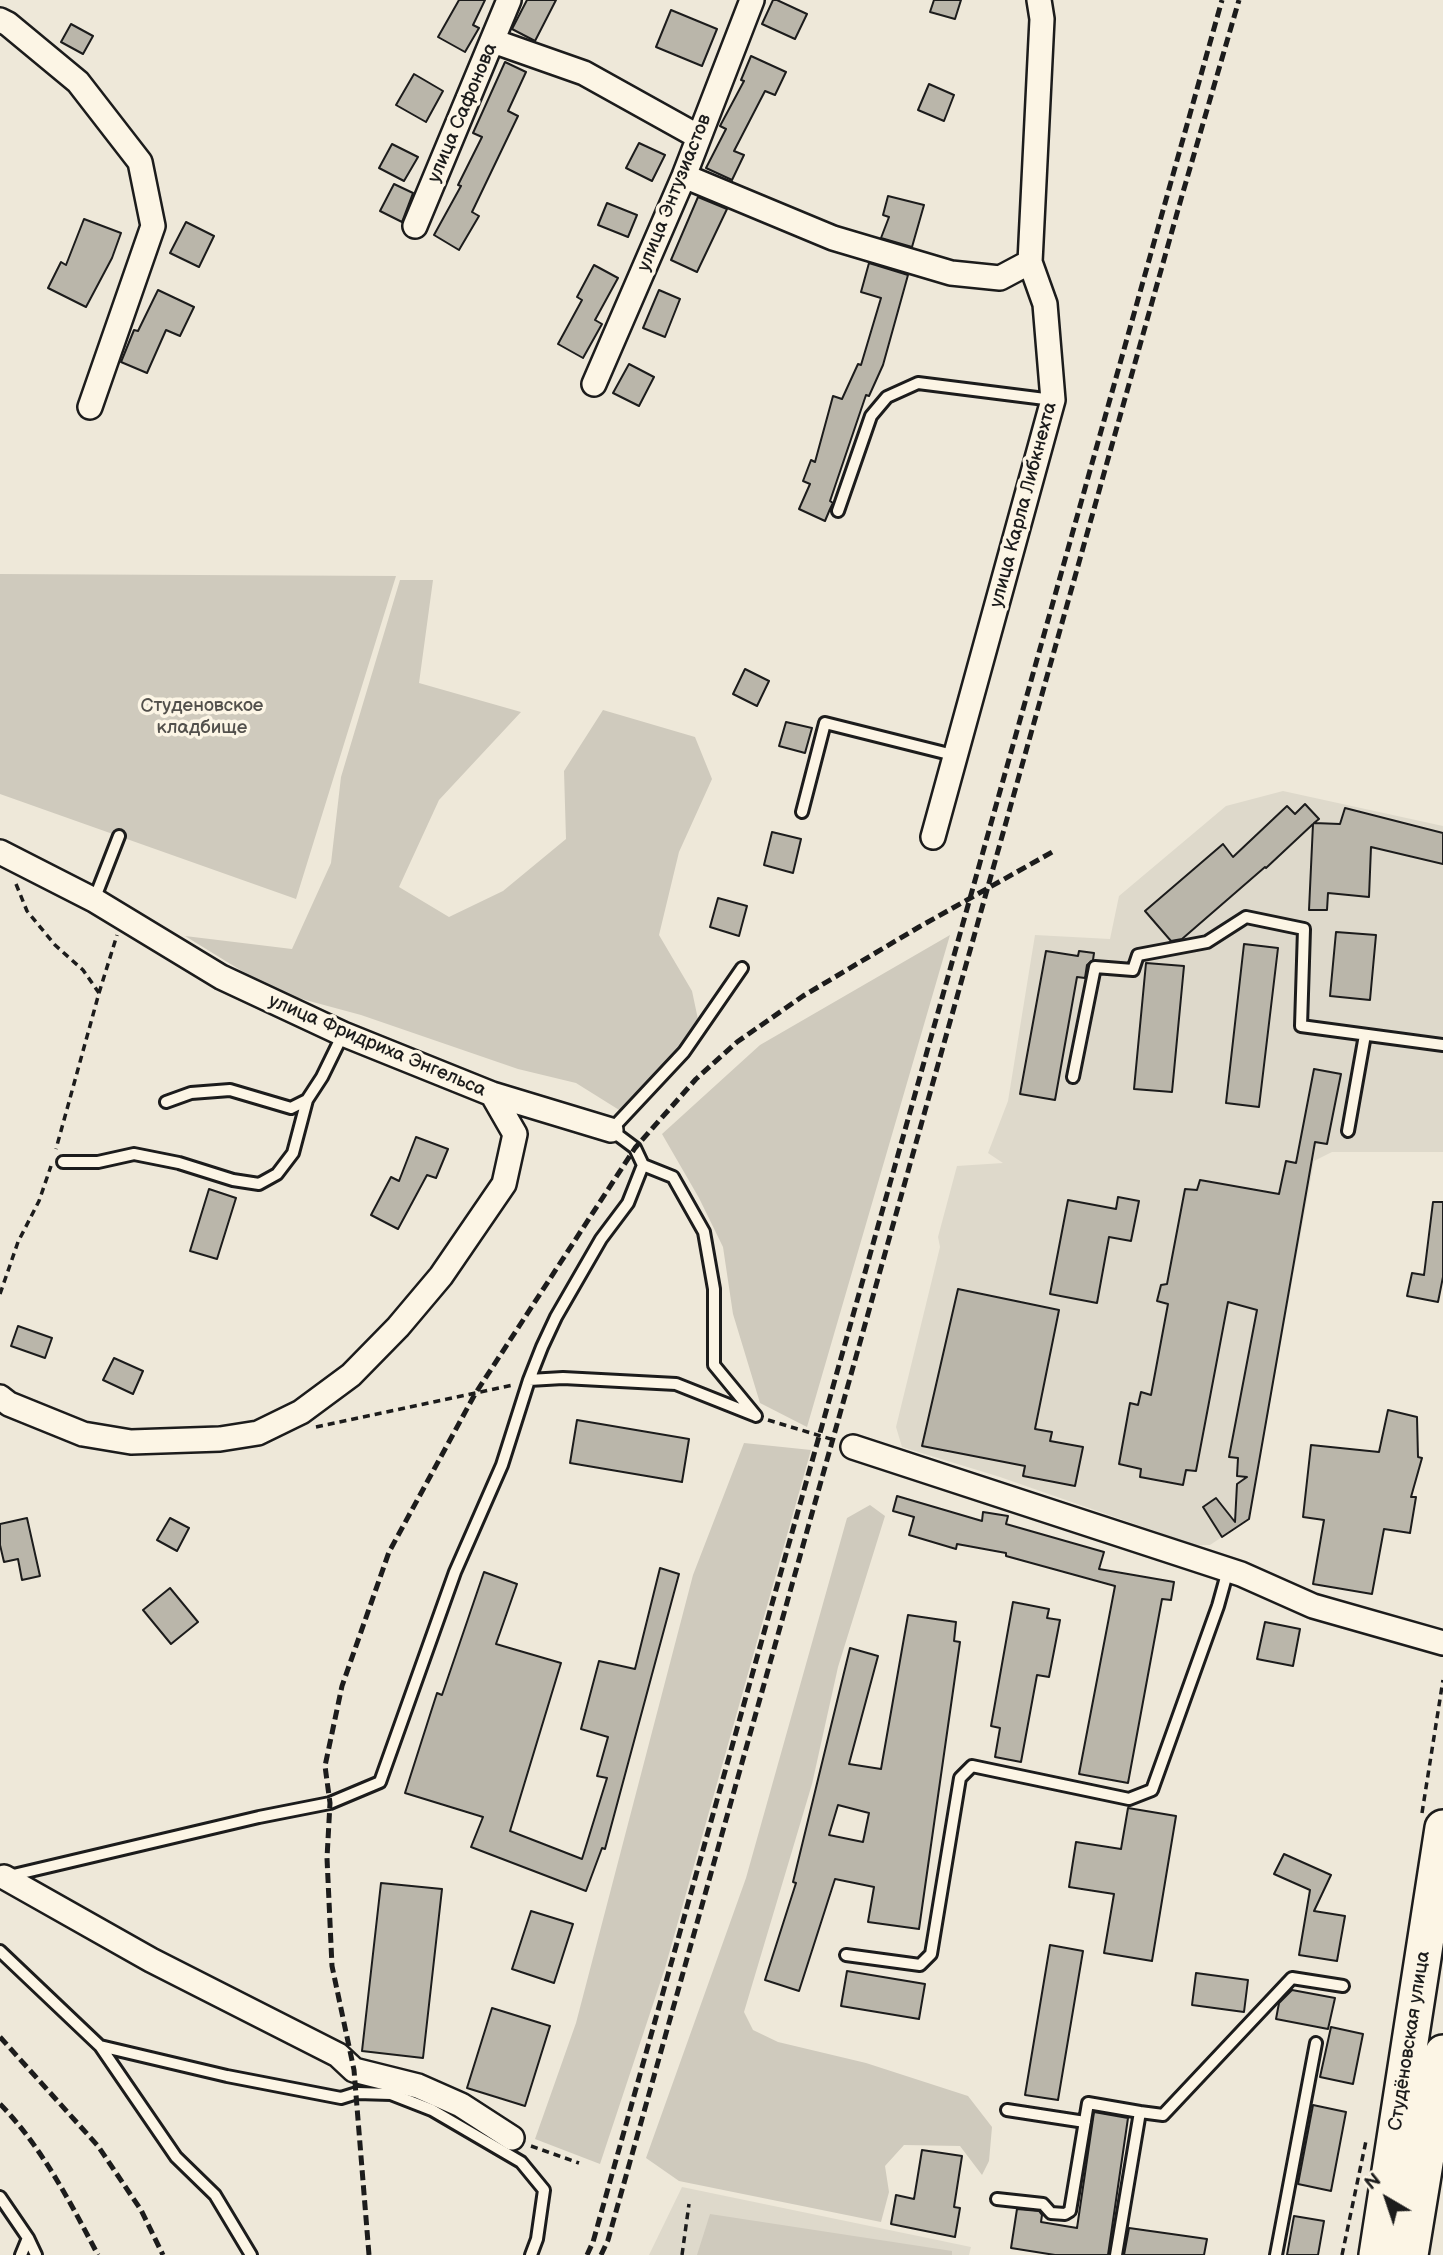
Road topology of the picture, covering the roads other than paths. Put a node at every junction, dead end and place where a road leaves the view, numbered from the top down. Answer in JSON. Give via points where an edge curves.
{"nodes":[{"id":1,"x":509,"y":0,"type":"edge"},
{"id":2,"x":752,"y":0,"type":"edge"},
{"id":3,"x":1039,"y":0,"type":"edge"},
{"id":4,"x":0,"y":20,"type":"edge"},
{"id":5,"x":493,"y":41,"type":"junction"},
{"id":6,"x":699,"y":137,"type":"junction"},
{"id":7,"x":684,"y":176,"type":"junction"},
{"id":8,"x":415,"y":226,"type":"dead end"},
{"id":9,"x":1030,"y":262,"type":"junction"},
{"id":10,"x":594,"y":384,"type":"dead end"},
{"id":11,"x":1053,"y":400,"type":"junction"},
{"id":12,"x":89,"y":408,"type":"dead end"},
{"id":13,"x":838,"y":511,"type":"dead end"},
{"id":14,"x":957,"y":756,"type":"junction"},
{"id":15,"x":802,"y":812,"type":"dead end"},
{"id":16,"x":119,"y":836,"type":"dead end"},
{"id":17,"x":933,"y":837,"type":"dead end"},
{"id":18,"x":0,"y":852,"type":"edge"},
{"id":19,"x":94,"y":900,"type":"junction"},
{"id":20,"x":742,"y":968,"type":"dead end"},
{"id":21,"x":343,"y":1034,"type":"junction"},
{"id":22,"x":1365,"y":1035,"type":"junction"},
{"id":23,"x":1443,"y":1045,"type":"edge"},
{"id":24,"x":1073,"y":1077,"type":"dead end"},
{"id":25,"x":492,"y":1094,"type":"junction"},
{"id":26,"x":307,"y":1100,"type":"junction"},
{"id":27,"x":166,"y":1102,"type":"dead end"},
{"id":28,"x":611,"y":1130,"type":"junction"},
{"id":29,"x":1348,"y":1131,"type":"dead end"},
{"id":30,"x":63,"y":1163,"type":"dead end"},
{"id":31,"x":643,"y":1165,"type":"junction"},
{"id":32,"x":529,"y":1380,"type":"junction"},
{"id":33,"x":0,"y":1397,"type":"edge"},
{"id":34,"x":853,"y":1447,"type":"road end"},
{"id":35,"x":1228,"y":1570,"type":"junction"},
{"id":36,"x":1443,"y":1643,"type":"edge"},
{"id":37,"x":1443,"y":1828,"type":"edge"},
{"id":38,"x":2,"y":1876,"type":"edge"},
{"id":39,"x":0,"y":1951,"type":"edge"},
{"id":40,"x":846,"y":1955,"type":"dead end"},
{"id":41,"x":1343,"y":1986,"type":"dead end"},
{"id":42,"x":1316,"y":2043,"type":"dead end"},
{"id":43,"x":100,"y":2046,"type":"junction"},
{"id":44,"x":1443,"y":2053,"type":"edge"},
{"id":45,"x":1007,"y":2110,"type":"dead end"},
{"id":46,"x":1140,"y":2112,"type":"junction"},
{"id":47,"x":1085,"y":2122,"type":"junction"},
{"id":48,"x":512,"y":2138,"type":"road end"},
{"id":49,"x":0,"y":2197,"type":"edge"},
{"id":50,"x":997,"y":2199,"type":"dead end"},
{"id":51,"x":28,"y":2238,"type":"junction"},
{"id":52,"x":21,"y":2255,"type":"edge"},
{"id":53,"x":36,"y":2255,"type":"edge"},
{"id":54,"x":251,"y":2255,"type":"edge"},
{"id":55,"x":531,"y":2255,"type":"edge"},
{"id":56,"x":1116,"y":2255,"type":"edge"},
{"id":57,"x":1276,"y":2255,"type":"edge"},
{"id":58,"x":1377,"y":2255,"type":"edge"},
{"id":59,"x":1410,"y":2255,"type":"edge"}],
"edges":[{"from":1,"to":5,"type":"street","name":"улица Сафонова"},
{"from":2,"to":6,"type":"street","name":"улица Энтузиастов"},
{"from":3,"to":9,"type":"street","name":"улица Карла Либкнехта","via":[[1042,19]]},
{"from":4,"to":12,"type":"street","via":[[78,82],[140,162],[153,226]]},
{"from":5,"to":6,"type":"street","via":[[584,74]]},
{"from":5,"to":8,"type":"street","name":"улица Сафонова"},
{"from":6,"to":7,"type":"street","name":"улица Энтузиастов"},
{"from":7,"to":9,"type":"street","via":[[833,238],[951,273],[1000,278]]},
{"from":7,"to":10,"type":"street","name":"улица Энтузиастов"},
{"from":9,"to":11,"type":"street","name":"улица Карла Либкнехта","via":[[1045,304]]},
{"from":11,"to":13,"type":"lane","via":[[918,383],[887,397],[871,416]]},
{"from":11,"to":14,"type":"street","name":"улица Карла Либкнехта"},
{"from":14,"to":15,"type":"lane","via":[[825,723]]},
{"from":14,"to":17,"type":"street","name":"улица Карла Либкнехта"},
{"from":16,"to":19,"type":"lane"},
{"from":18,"to":19,"type":"street","name":"улица Фридриха Энгельса"},
{"from":19,"to":21,"type":"street","name":"улица Фридриха Энгельса","via":[[221,977]]},
{"from":20,"to":28,"type":"lane","via":[[684,1052]]},
{"from":21,"to":25,"type":"street","name":"улица Фридриха Энгельса"},
{"from":21,"to":26,"type":"lane"},
{"from":22,"to":23,"type":"lane"},
{"from":22,"to":24,"type":"lane","via":[[1301,1026],[1304,929],[1246,918],[1207,942],[1138,955],[1133,970],[1095,967]]},
{"from":22,"to":29,"type":"lane"},
{"from":25,"to":28,"type":"street"},
{"from":25,"to":33,"type":"street","name":"улица Фридриха Энгельса","via":[[515,1133],[504,1184],[441,1276],[398,1327],[351,1375],[301,1412],[258,1433],[131,1442],[83,1434]]},
{"from":26,"to":27,"type":"lane","via":[[291,1108],[230,1090],[191,1093]]},
{"from":26,"to":30,"type":"lane","via":[[293,1153],[277,1174],[259,1184],[134,1154]]},
{"from":28,"to":31,"type":"lane","via":[[635,1148]]},
{"from":31,"to":32,"type":"lane","via":[[628,1203],[601,1239],[556,1317]]},
{"from":31,"to":32,"type":"lane","via":[[673,1177],[704,1232],[714,1289],[714,1365],[756,1416],[676,1384]]},
{"from":32,"to":38,"type":"lane","via":[[502,1465],[455,1572],[380,1782],[330,1803]]},
{"from":34,"to":35,"type":"street"},
{"from":35,"to":36,"type":"street","via":[[1313,1606]]},
{"from":35,"to":40,"type":"lane","via":[[1152,1790],[1129,1800],[972,1766],[960,1778],[931,1954],[920,1965]]},
{"from":37,"to":58,"type":"main road","name":"Студёновская улица"},
{"from":38,"to":48,"type":"street","via":[[152,1960],[338,2055],[354,2070],[418,2085],[461,2105]]},
{"from":39,"to":43,"type":"lane"},
{"from":41,"to":46,"type":"lane","via":[[1292,1978],[1163,2115]]},
{"from":42,"to":57,"type":"lane"},
{"from":43,"to":54,"type":"lane","via":[[176,2157],[215,2195]]},
{"from":43,"to":55,"type":"lane","via":[[341,2098],[356,2093],[391,2094],[432,2110],[521,2162],[544,2190]]},
{"from":44,"to":59,"type":"main road","name":"Студёновская улица"},
{"from":45,"to":47,"type":"lane"},
{"from":46,"to":47,"type":"lane","via":[[1088,2103]]},
{"from":46,"to":56,"type":"lane"},
{"from":47,"to":50,"type":"lane","via":[[1070,2210],[1051,2213],[1043,2204]]},
{"from":49,"to":51,"type":"lane"},
{"from":51,"to":52,"type":"lane"},
{"from":51,"to":53,"type":"lane"}]}
